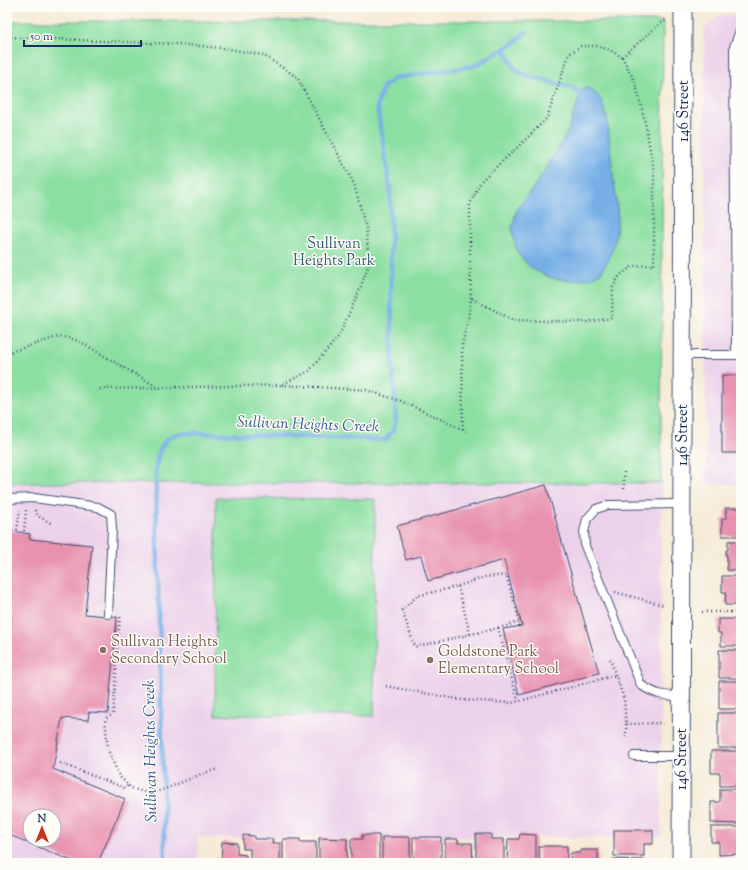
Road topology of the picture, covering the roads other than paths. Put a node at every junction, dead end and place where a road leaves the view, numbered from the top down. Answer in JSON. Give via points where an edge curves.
{"nodes":[{"id":1,"x":683,"y":7,"type":"edge"},
{"id":2,"x":741,"y":28,"type":"edge"},
{"id":3,"x":682,"y":355,"type":"junction"},
{"id":4,"x":738,"y":355,"type":"edge"},
{"id":5,"x":8,"y":495,"type":"edge"},
{"id":6,"x":682,"y":504,"type":"junction"},
{"id":7,"x":108,"y":614,"type":"dead end"},
{"id":8,"x":682,"y":696,"type":"junction"},
{"id":9,"x":634,"y":756,"type":"dead end"},
{"id":10,"x":681,"y":756,"type":"junction"},
{"id":11,"x":681,"y":863,"type":"edge"}],
"edges":[{"from":1,"to":3,"type":"street","name":"146 Street"},
{"from":2,"to":4,"type":"lane","via":[[734,46]]},
{"from":3,"to":4,"type":"lane"},
{"from":3,"to":6,"type":"street","name":"146 Street"},
{"from":5,"to":7,"type":"lane","via":[[98,507],[111,514]]},
{"from":6,"to":8,"type":"street","name":"146 Street"},
{"from":6,"to":8,"type":"lane","via":[[608,505],[596,509],[587,519],[584,532],[585,546],[642,685],[652,693]]},
{"from":8,"to":10,"type":"street","name":"146 Street"},
{"from":9,"to":10,"type":"lane"},
{"from":10,"to":11,"type":"street","name":"146 Street"}]}
